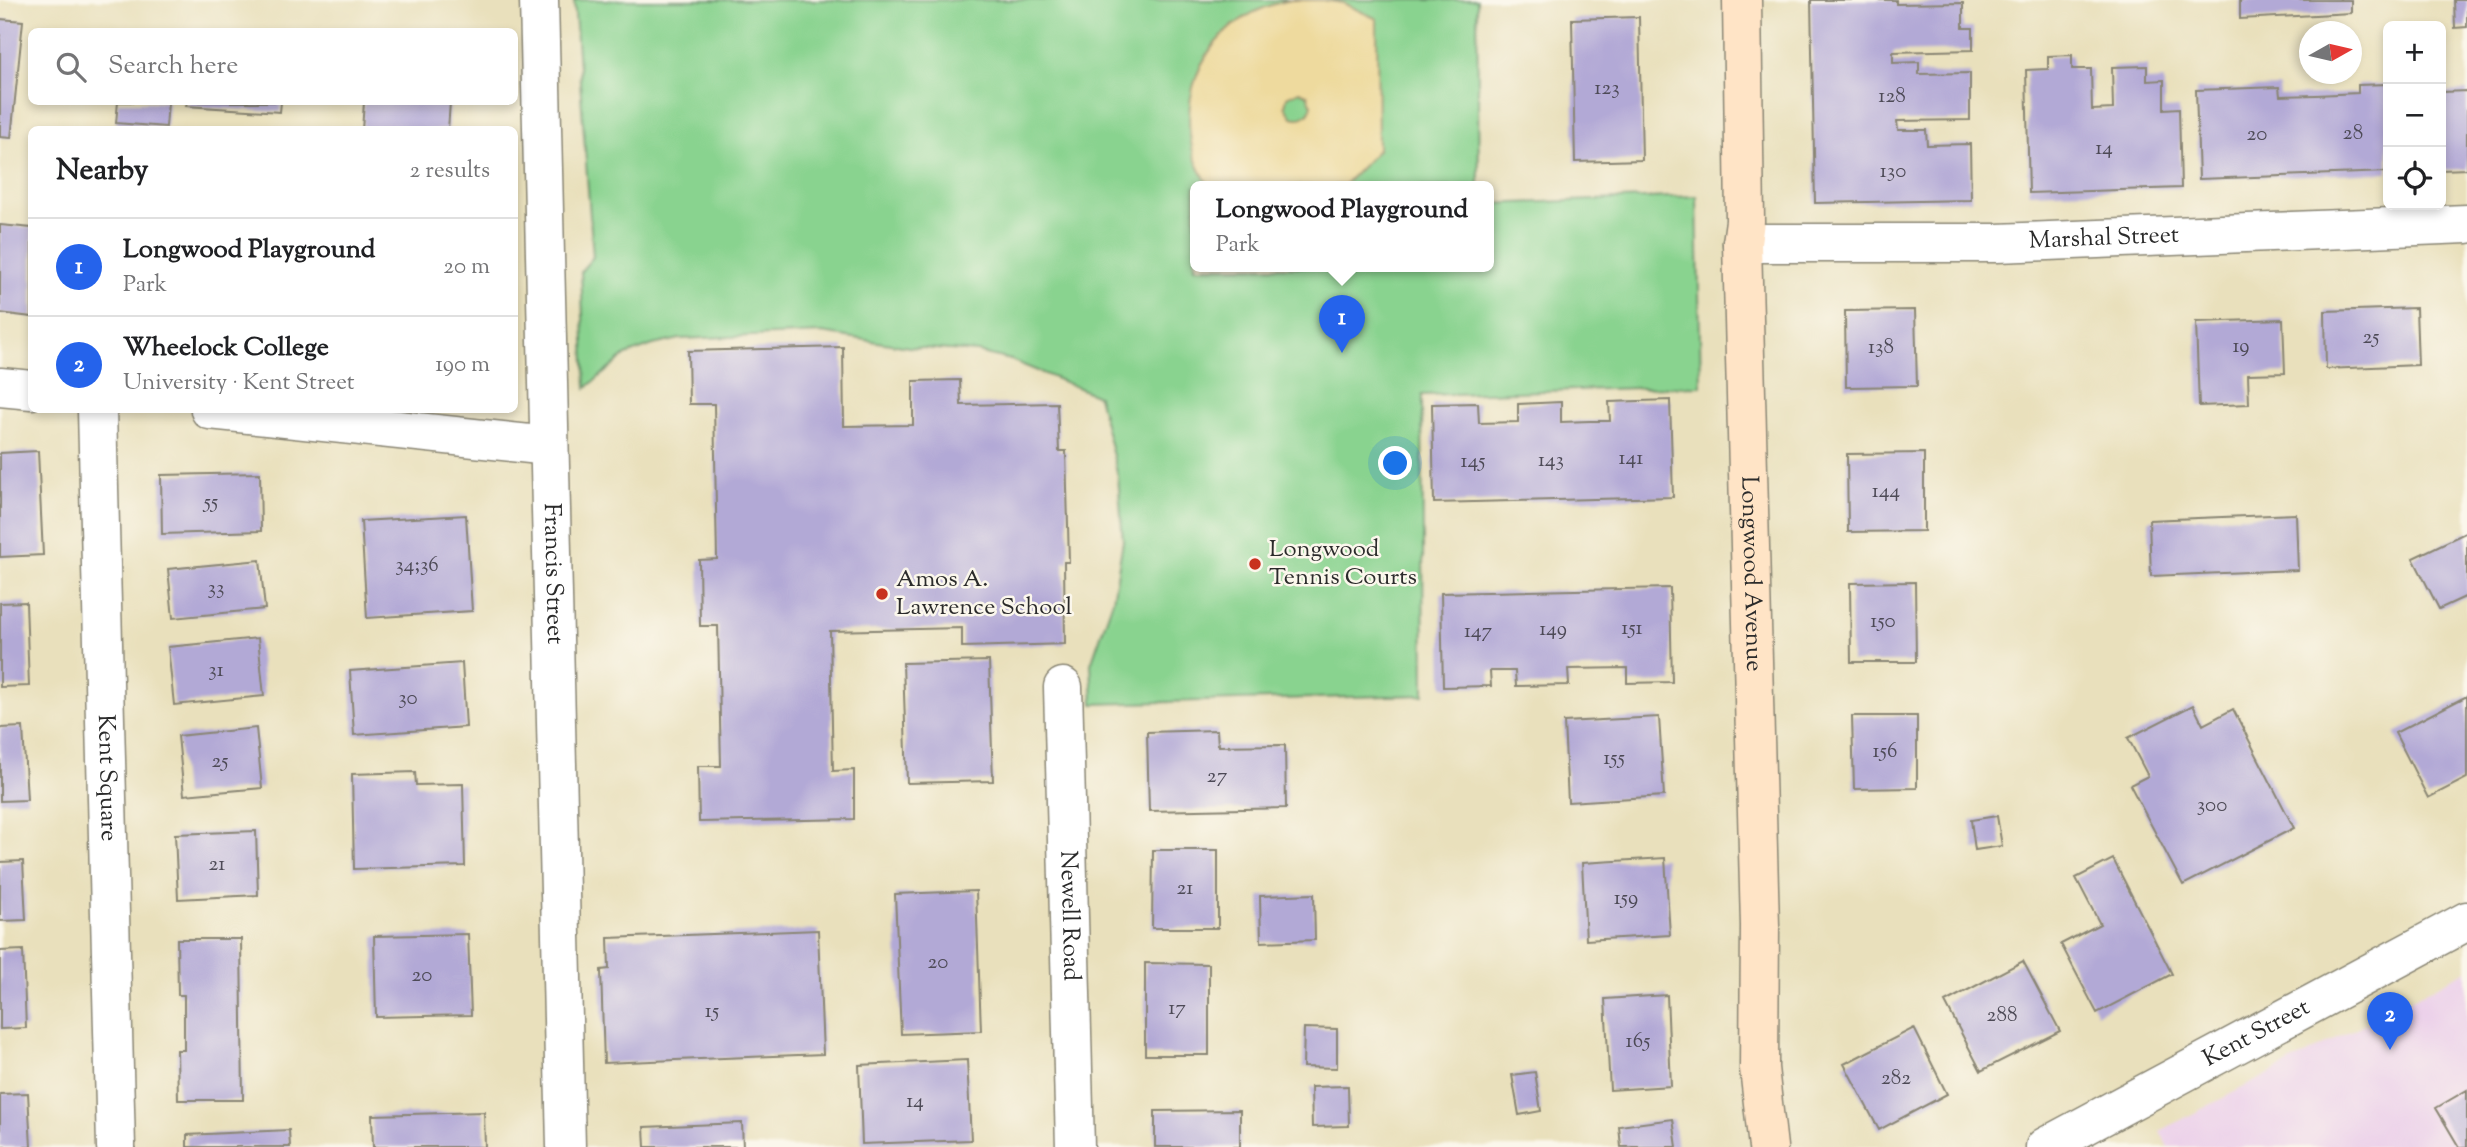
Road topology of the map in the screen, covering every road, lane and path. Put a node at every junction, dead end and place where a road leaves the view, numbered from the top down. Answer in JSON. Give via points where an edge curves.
{"nodes":[{"id":1,"x":539,"y":0,"type":"edge"},
{"id":2,"x":1742,"y":0,"type":"edge"},
{"id":3,"x":2467,"y":224,"type":"edge"},
{"id":4,"x":1742,"y":243,"type":"junction"},
{"id":5,"x":0,"y":387,"type":"edge"},
{"id":6,"x":28,"y":390,"type":"edge"},
{"id":7,"x":97,"y":413,"type":"edge"},
{"id":8,"x":238,"y":413,"type":"edge"},
{"id":9,"x":549,"y":446,"type":"junction"},
{"id":10,"x":1063,"y":687,"type":"dead end"},
{"id":11,"x":2467,"y":921,"type":"edge"},
{"id":12,"x":116,"y":1147,"type":"edge"},
{"id":13,"x":566,"y":1147,"type":"edge"},
{"id":14,"x":1075,"y":1147,"type":"edge"},
{"id":15,"x":1768,"y":1147,"type":"edge"},
{"id":16,"x":2045,"y":1147,"type":"edge"}],
"edges":[{"from":1,"to":9,"type":"street","name":"Francis Street"},
{"from":2,"to":4,"type":"main road","name":"Longwood Avenue"},
{"from":3,"to":4,"type":"street","name":"Marshal Street","via":[[1997,243]]},
{"from":4,"to":15,"type":"main road","name":"Longwood Avenue","via":[[1760,926],[1759,1068]]},
{"from":5,"to":6,"type":"street"},
{"from":7,"to":12,"type":"street","name":"Kent Square"},
{"from":8,"to":9,"type":"street"},
{"from":9,"to":13,"type":"street","name":"Francis Street"},
{"from":10,"to":14,"type":"street","name":"Newell Road"},
{"from":11,"to":16,"type":"street","name":"Kent Street"}]}
